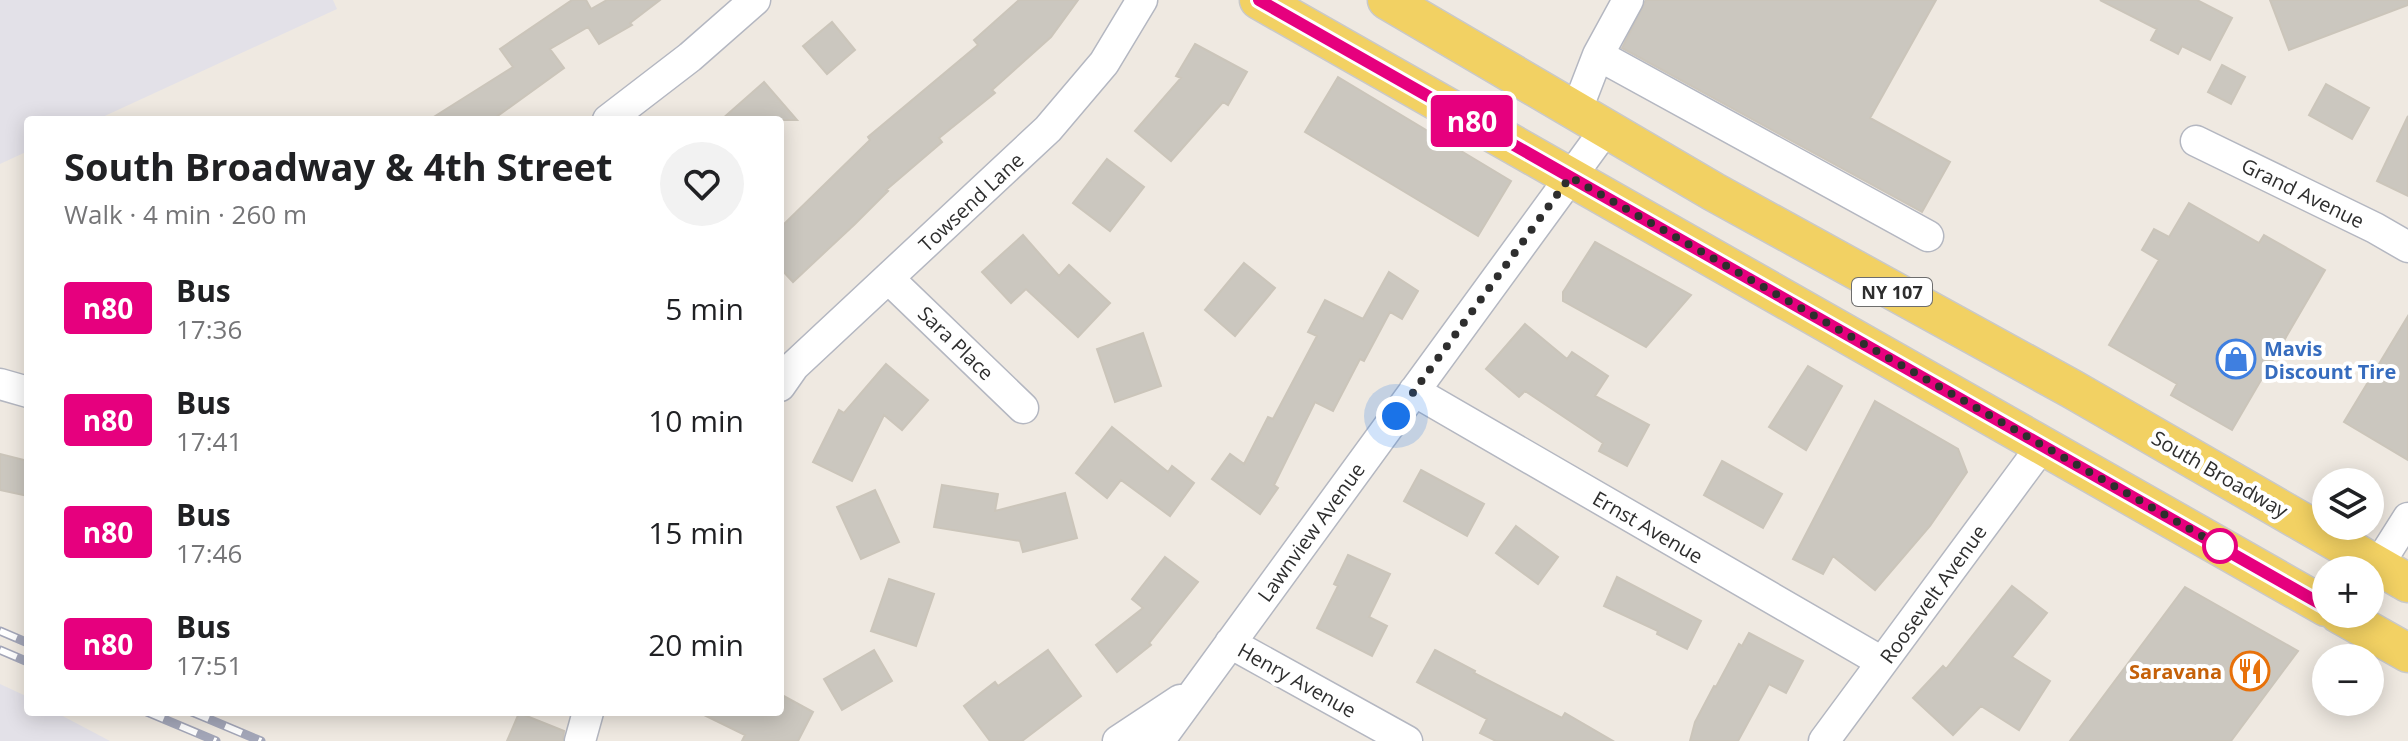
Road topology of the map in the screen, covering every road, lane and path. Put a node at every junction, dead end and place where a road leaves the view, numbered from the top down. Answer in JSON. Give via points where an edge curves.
{"nodes":[{"id":1,"x":755,"y":0,"type":"edge"},
{"id":2,"x":1142,"y":0,"type":"edge"},
{"id":3,"x":1259,"y":0,"type":"edge"},
{"id":4,"x":1387,"y":0,"type":"edge"},
{"id":5,"x":1628,"y":0,"type":"edge"},
{"id":6,"x":1598,"y":55,"type":"junction"},
{"id":7,"x":613,"y":116,"type":"edge"},
{"id":8,"x":1590,"y":121,"type":"junction"},
{"id":9,"x":2196,"y":141,"type":"dead end"},
{"id":10,"x":1570,"y":177,"type":"junction"},
{"id":11,"x":1928,"y":236,"type":"dead end"},
{"id":12,"x":2408,"y":247,"type":"edge"},
{"id":13,"x":889,"y":279,"type":"junction"},
{"id":14,"x":784,"y":380,"type":"edge"},
{"id":15,"x":0,"y":384,"type":"edge"},
{"id":16,"x":24,"y":391,"type":"edge"},
{"id":17,"x":1414,"y":391,"type":"junction"},
{"id":18,"x":1023,"y":408,"type":"dead end"},
{"id":19,"x":2042,"y":446,"type":"junction"},
{"id":20,"x":2408,"y":518,"type":"edge"},
{"id":21,"x":2385,"y":575,"type":"edge"},
{"id":22,"x":2312,"y":598,"type":"edge"},
{"id":23,"x":2365,"y":628,"type":"edge"},
{"id":24,"x":1230,"y":643,"type":"junction"},
{"id":25,"x":2408,"y":653,"type":"edge"},
{"id":26,"x":1882,"y":662,"type":"junction"},
{"id":27,"x":1197,"y":689,"type":"junction"},
{"id":28,"x":587,"y":716,"type":"edge"},
{"id":29,"x":580,"y":741,"type":"edge"},
{"id":30,"x":1118,"y":741,"type":"edge"},
{"id":31,"x":1159,"y":741,"type":"edge"},
{"id":32,"x":1407,"y":741,"type":"edge"},
{"id":33,"x":1824,"y":741,"type":"edge"}],
"edges":[{"from":1,"to":7,"type":"street"},
{"from":2,"to":13,"type":"street","name":"Towsend Lane","via":[[1104,63],[1048,129]]},
{"from":3,"to":10,"type":"main road","number":"NY 107"},
{"from":4,"to":8,"type":"main road","number":"NY 107"},
{"from":5,"to":6,"type":"street","name":"Lawnview Avenue"},
{"from":6,"to":8,"type":"street","name":"Lawnview Avenue"},
{"from":6,"to":11,"type":"street"},
{"from":8,"to":10,"type":"street","name":"Lawnview Avenue"},
{"from":8,"to":21,"type":"main road","name":"South Broadway","number":"NY 107","via":[[2072,389]]},
{"from":9,"to":12,"type":"street","name":"Grand Avenue"},
{"from":10,"to":17,"type":"street","name":"Lawnview Avenue"},
{"from":10,"to":19,"type":"main road","number":"NY 107"},
{"from":13,"to":14,"type":"street","name":"Towsend Lane"},
{"from":13,"to":18,"type":"street","name":"Sara Place"},
{"from":15,"to":16,"type":"street"},
{"from":17,"to":24,"type":"street","name":"Lawnview Avenue"},
{"from":17,"to":26,"type":"street","name":"Ernst Avenue"},
{"from":19,"to":22,"type":"main road","number":"NY 107"},
{"from":19,"to":26,"type":"street","name":"Roosevelt Avenue"},
{"from":20,"to":21,"type":"street"},
{"from":23,"to":25,"type":"main road","number":"NY 107"},
{"from":24,"to":27,"type":"street","name":"Lawnview Avenue"},
{"from":24,"to":32,"type":"street","name":"Henry Avenue"},
{"from":26,"to":33,"type":"street","name":"Roosevelt Avenue"},
{"from":27,"to":30,"type":"street"},
{"from":27,"to":31,"type":"street","name":"Lawnview Avenue"},
{"from":28,"to":29,"type":"street"}]}
